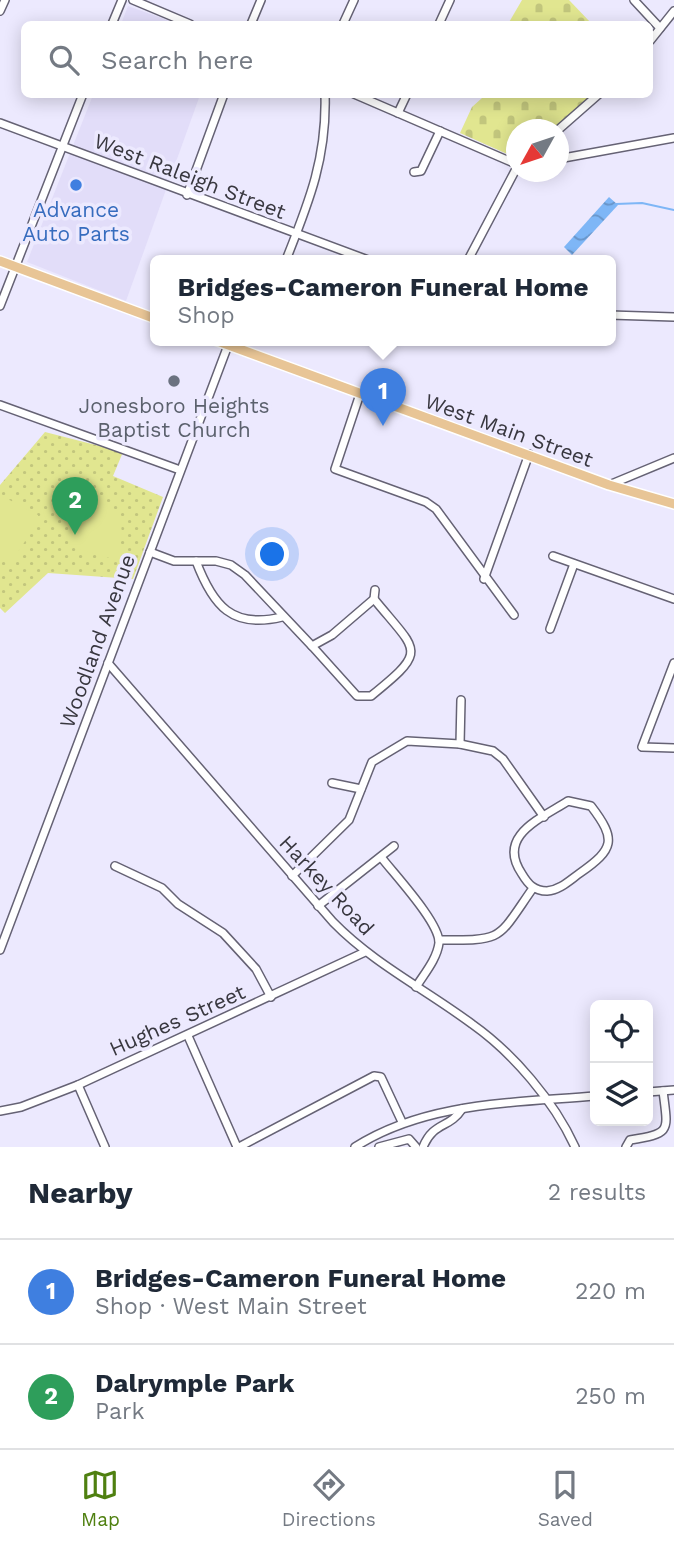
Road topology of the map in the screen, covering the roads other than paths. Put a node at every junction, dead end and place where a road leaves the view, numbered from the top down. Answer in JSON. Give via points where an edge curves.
{"nodes":[{"id":1,"x":5,"y":0,"type":"edge"},
{"id":2,"x":122,"y":0,"type":"edge"},
{"id":3,"x":133,"y":0,"type":"edge"},
{"id":4,"x":261,"y":0,"type":"edge"},
{"id":5,"x":354,"y":0,"type":"edge"},
{"id":6,"x":450,"y":0,"type":"edge"},
{"id":7,"x":634,"y":0,"type":"edge"},
{"id":8,"x":674,"y":10,"type":"edge"},
{"id":9,"x":0,"y":11,"type":"edge"},
{"id":10,"x":113,"y":21,"type":"edge"},
{"id":11,"x":183,"y":21,"type":"edge"},
{"id":12,"x":252,"y":21,"type":"edge"},
{"id":13,"x":345,"y":21,"type":"edge"},
{"id":14,"x":440,"y":21,"type":"edge"},
{"id":15,"x":660,"y":28,"type":"junction"},
{"id":16,"x":653,"y":36,"type":"edge"},
{"id":17,"x":81,"y":98,"type":"edge"},
{"id":18,"x":223,"y":98,"type":"edge"},
{"id":19,"x":325,"y":98,"type":"edge"},
{"id":20,"x":363,"y":98,"type":"edge"},
{"id":21,"x":405,"y":98,"type":"edge"},
{"id":22,"x":594,"y":98,"type":"edge"},
{"id":23,"x":398,"y":113,"type":"junction"},
{"id":24,"x":569,"y":120,"type":"edge"},
{"id":25,"x":0,"y":123,"type":"edge"},
{"id":26,"x":440,"y":131,"type":"junction"},
{"id":27,"x":674,"y":138,"type":"edge"},
{"id":28,"x":62,"y":146,"type":"junction"},
{"id":29,"x":569,"y":157,"type":"edge"},
{"id":30,"x":506,"y":160,"type":"edge"},
{"id":31,"x":414,"y":172,"type":"dead end"},
{"id":32,"x":509,"y":182,"type":"edge"},
{"id":33,"x":187,"y":195,"type":"junction"},
{"id":34,"x":296,"y":234,"type":"junction"},
{"id":35,"x":288,"y":255,"type":"edge"},
{"id":36,"x":354,"y":255,"type":"edge"},
{"id":37,"x":471,"y":255,"type":"edge"},
{"id":38,"x":0,"y":261,"type":"edge"},
{"id":39,"x":15,"y":266,"type":"junction"},
{"id":40,"x":0,"y":306,"type":"edge"},
{"id":41,"x":616,"y":315,"type":"edge"},
{"id":42,"x":150,"y":316,"type":"edge"},
{"id":43,"x":674,"y":317,"type":"edge"},
{"id":44,"x":227,"y":346,"type":"edge"},
{"id":45,"x":239,"y":346,"type":"edge"},
{"id":46,"x":359,"y":394,"type":"junction"},
{"id":47,"x":0,"y":405,"type":"edge"},
{"id":48,"x":529,"y":454,"type":"junction"},
{"id":49,"x":674,"y":458,"type":"edge"},
{"id":50,"x":180,"y":470,"type":"junction"},
{"id":51,"x":608,"y":485,"type":"junction"},
{"id":52,"x":674,"y":504,"type":"edge"},
{"id":53,"x":150,"y":552,"type":"junction"},
{"id":54,"x":553,"y":556,"type":"dead end"},
{"id":55,"x":196,"y":561,"type":"junction"},
{"id":56,"x":574,"y":564,"type":"junction"},
{"id":57,"x":484,"y":579,"type":"junction"},
{"id":58,"x":674,"y":600,"type":"edge"},
{"id":59,"x":514,"y":615,"type":"dead end"},
{"id":60,"x":282,"y":617,"type":"junction"},
{"id":61,"x":550,"y":629,"type":"dead end"},
{"id":62,"x":312,"y":646,"type":"junction"},
{"id":63,"x":108,"y":663,"type":"junction"},
{"id":64,"x":674,"y":663,"type":"edge"},
{"id":65,"x":461,"y":700,"type":"dead end"},
{"id":66,"x":460,"y":744,"type":"junction"},
{"id":67,"x":674,"y":748,"type":"edge"},
{"id":68,"x":332,"y":783,"type":"dead end"},
{"id":69,"x":360,"y":789,"type":"junction"},
{"id":70,"x":544,"y":817,"type":"junction"},
{"id":71,"x":394,"y":846,"type":"dead end"},
{"id":72,"x":381,"y":857,"type":"junction"},
{"id":73,"x":115,"y":866,"type":"dead end"},
{"id":74,"x":292,"y":876,"type":"junction"},
{"id":75,"x":533,"y":888,"type":"junction"},
{"id":76,"x":318,"y":906,"type":"junction"},
{"id":77,"x":439,"y":940,"type":"junction"},
{"id":78,"x":0,"y":950,"type":"edge"},
{"id":79,"x":365,"y":952,"type":"junction"},
{"id":80,"x":416,"y":987,"type":"junction"},
{"id":81,"x":271,"y":997,"type":"junction"},
{"id":82,"x":188,"y":1035,"type":"junction"},
{"id":83,"x":78,"y":1085,"type":"junction"},
{"id":84,"x":674,"y":1090,"type":"edge"},
{"id":85,"x":663,"y":1091,"type":"junction"},
{"id":86,"x":653,"y":1092,"type":"edge"},
{"id":87,"x":590,"y":1096,"type":"edge"},
{"id":88,"x":545,"y":1101,"type":"junction"},
{"id":89,"x":462,"y":1109,"type":"junction"},
{"id":90,"x":0,"y":1111,"type":"edge"},
{"id":91,"x":402,"y":1122,"type":"junction"},
{"id":92,"x":105,"y":1147,"type":"edge"},
{"id":93,"x":238,"y":1147,"type":"edge"},
{"id":94,"x":355,"y":1147,"type":"edge"},
{"id":95,"x":379,"y":1147,"type":"edge"},
{"id":96,"x":416,"y":1147,"type":"edge"},
{"id":97,"x":423,"y":1147,"type":"edge"},
{"id":98,"x":575,"y":1147,"type":"edge"},
{"id":99,"x":626,"y":1147,"type":"edge"}],
"edges":[{"from":1,"to":9,"type":"street"},
{"from":2,"to":10,"type":"street"},
{"from":3,"to":11,"type":"street"},
{"from":4,"to":12,"type":"street"},
{"from":5,"to":13,"type":"street"},
{"from":6,"to":14,"type":"street"},
{"from":7,"to":15,"type":"street"},
{"from":8,"to":15,"type":"street"},
{"from":15,"to":16,"type":"street"},
{"from":17,"to":28,"type":"street"},
{"from":18,"to":33,"type":"street"},
{"from":19,"to":34,"type":"street","via":[[317,181]]},
{"from":20,"to":23,"type":"street"},
{"from":21,"to":23,"type":"street"},
{"from":22,"to":24,"type":"street"},
{"from":23,"to":26,"type":"street"},
{"from":25,"to":28,"type":"street","name":"West Raleigh Street"},
{"from":26,"to":30,"type":"street"},
{"from":26,"to":31,"type":"street","via":[[421,171]]},
{"from":27,"to":29,"type":"street"},
{"from":28,"to":33,"type":"street","name":"West Raleigh Street"},
{"from":28,"to":39,"type":"street"},
{"from":32,"to":37,"type":"street"},
{"from":33,"to":34,"type":"street","name":"West Raleigh Street"},
{"from":34,"to":35,"type":"street"},
{"from":34,"to":36,"type":"street","name":"West Raleigh Street"},
{"from":38,"to":39,"type":"main road"},
{"from":39,"to":40,"type":"street"},
{"from":39,"to":42,"type":"main road"},
{"from":41,"to":43,"type":"street"},
{"from":44,"to":50,"type":"street","name":"Woodland Avenue"},
{"from":45,"to":46,"type":"main road","name":"West Main Street"},
{"from":46,"to":48,"type":"main road","name":"West Main Street"},
{"from":46,"to":57,"type":"street","via":[[335,469],[426,502]]},
{"from":47,"to":50,"type":"street"},
{"from":48,"to":51,"type":"main road","name":"West Main Street"},
{"from":48,"to":57,"type":"street"},
{"from":49,"to":51,"type":"street"},
{"from":50,"to":53,"type":"street","name":"Woodland Avenue"},
{"from":51,"to":52,"type":"main road","name":"West Main Street"},
{"from":53,"to":55,"type":"street","via":[[174,561]]},
{"from":53,"to":63,"type":"street","name":"Woodland Avenue"},
{"from":54,"to":56,"type":"street"},
{"from":55,"to":60,"type":"street","via":[[231,565]]},
{"from":55,"to":60,"type":"street","via":[[205,583],[230,613],[251,622]]},
{"from":56,"to":58,"type":"street"},
{"from":56,"to":61,"type":"street"},
{"from":57,"to":59,"type":"street"},
{"from":60,"to":62,"type":"street"},
{"from":62,"to":62,"type":"street","via":[[332,635],[375,595],[410,642],[412,656],[405,668],[371,696],[358,696]]},
{"from":63,"to":74,"type":"street","name":"Harkey Road"},
{"from":63,"to":78,"type":"street","name":"Woodland Avenue"},
{"from":64,"to":67,"type":"street","via":[[642,747]]},
{"from":65,"to":66,"type":"street"},
{"from":66,"to":69,"type":"street","via":[[416,740],[399,744],[372,762]]},
{"from":66,"to":70,"type":"street","via":[[499,754]]},
{"from":68,"to":69,"type":"street"},
{"from":69,"to":74,"type":"street","via":[[349,820]]},
{"from":70,"to":75,"type":"street","via":[[517,838],[512,856]]},
{"from":70,"to":75,"type":"street","via":[[568,802],[591,806],[610,834],[609,845],[599,859],[558,888]]},
{"from":71,"to":72,"type":"street"},
{"from":72,"to":76,"type":"street"},
{"from":72,"to":77,"type":"street","via":[[430,921]]},
{"from":73,"to":81,"type":"street","via":[[162,888],[223,933],[256,969]]},
{"from":74,"to":76,"type":"street","name":"Harkey Road"},
{"from":75,"to":77,"type":"street","via":[[500,935]]},
{"from":76,"to":79,"type":"street","name":"Harkey Road"},
{"from":77,"to":80,"type":"street"},
{"from":79,"to":80,"type":"street","name":"Harkey Road"},
{"from":79,"to":81,"type":"street","name":"Hughes Street"},
{"from":80,"to":88,"type":"street","name":"Harkey Road","via":[[481,1031],[511,1058]]},
{"from":81,"to":82,"type":"street","name":"Hughes Street"},
{"from":82,"to":83,"type":"street","name":"Hughes Street"},
{"from":82,"to":93,"type":"street"},
{"from":83,"to":90,"type":"street","name":"Hughes Street"},
{"from":83,"to":92,"type":"street"},
{"from":84,"to":85,"type":"street"},
{"from":85,"to":86,"type":"street"},
{"from":85,"to":99,"type":"street","via":[[663,1128],[654,1137],[630,1140]]},
{"from":87,"to":88,"type":"street"},
{"from":88,"to":89,"type":"street"},
{"from":88,"to":98,"type":"street","name":"Harkey Road"},
{"from":89,"to":91,"type":"street"},
{"from":89,"to":97,"type":"street","via":[[456,1118],[429,1133]]},
{"from":91,"to":93,"type":"street","via":[[387,1086],[374,1076]]},
{"from":91,"to":94,"type":"street"},
{"from":95,"to":96,"type":"street","via":[[409,1139]]}]}
